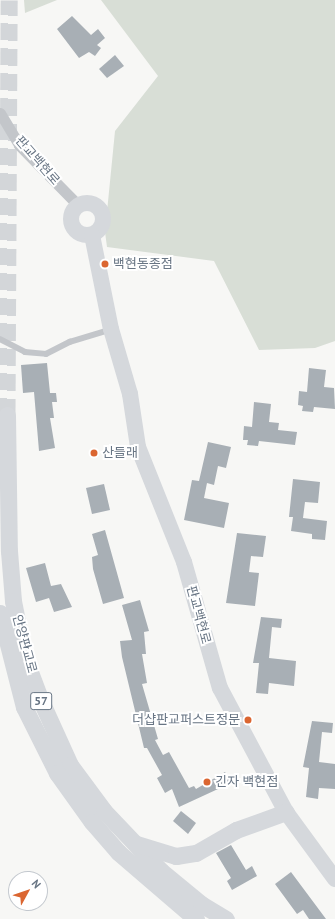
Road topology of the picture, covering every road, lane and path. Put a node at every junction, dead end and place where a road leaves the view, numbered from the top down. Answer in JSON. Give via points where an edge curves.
{"nodes":[{"id":1,"x":0,"y":113,"type":"edge"},
{"id":2,"x":78,"y":205,"type":"junction"},
{"id":3,"x":92,"y":235,"type":"junction"},
{"id":4,"x":111,"y":329,"type":"junction"},
{"id":5,"x":0,"y":339,"type":"edge"},
{"id":6,"x":7,"y":415,"type":"tunnel mouth"},
{"id":7,"x":0,"y":613,"type":"edge"},
{"id":8,"x":286,"y":812,"type":"junction"},
{"id":9,"x":130,"y":841,"type":"junction"},
{"id":10,"x":335,"y":879,"type":"edge"},
{"id":11,"x":196,"y":919,"type":"edge"},
{"id":12,"x":226,"y":919,"type":"edge"}],
"edges":[{"from":1,"to":2,"type":"street","name":"판교백현로","via":[[19,145]]},
{"from":2,"to":3,"type":"street","via":[[72,212],[72,226],[78,233]]},
{"from":2,"to":3,"type":"street","via":[[94,205],[101,212],[102,223]]},
{"from":3,"to":4,"type":"street","name":"판교백현로"},
{"from":4,"to":5,"type":"lane","via":[[70,342],[46,354],[26,352]]},
{"from":4,"to":8,"type":"street","name":"판교백현로","via":[[130,394],[138,448],[184,562],[220,688]]},
{"from":6,"to":9,"type":"main road","name":"안양판교로","number":"57","via":[[9,552],[13,601],[24,656],[70,765]]},
{"from":7,"to":11,"type":"main road","name":"안양판교로","number":"57","via":[[24,706],[57,773],[92,822],[118,852]]},
{"from":8,"to":9,"type":"main road","via":[[236,830],[196,853],[176,856]]},
{"from":8,"to":10,"type":"street","name":"판교백현로"},
{"from":9,"to":12,"type":"main road","name":"안양판교로","number":"57","via":[[201,904]]}]}
